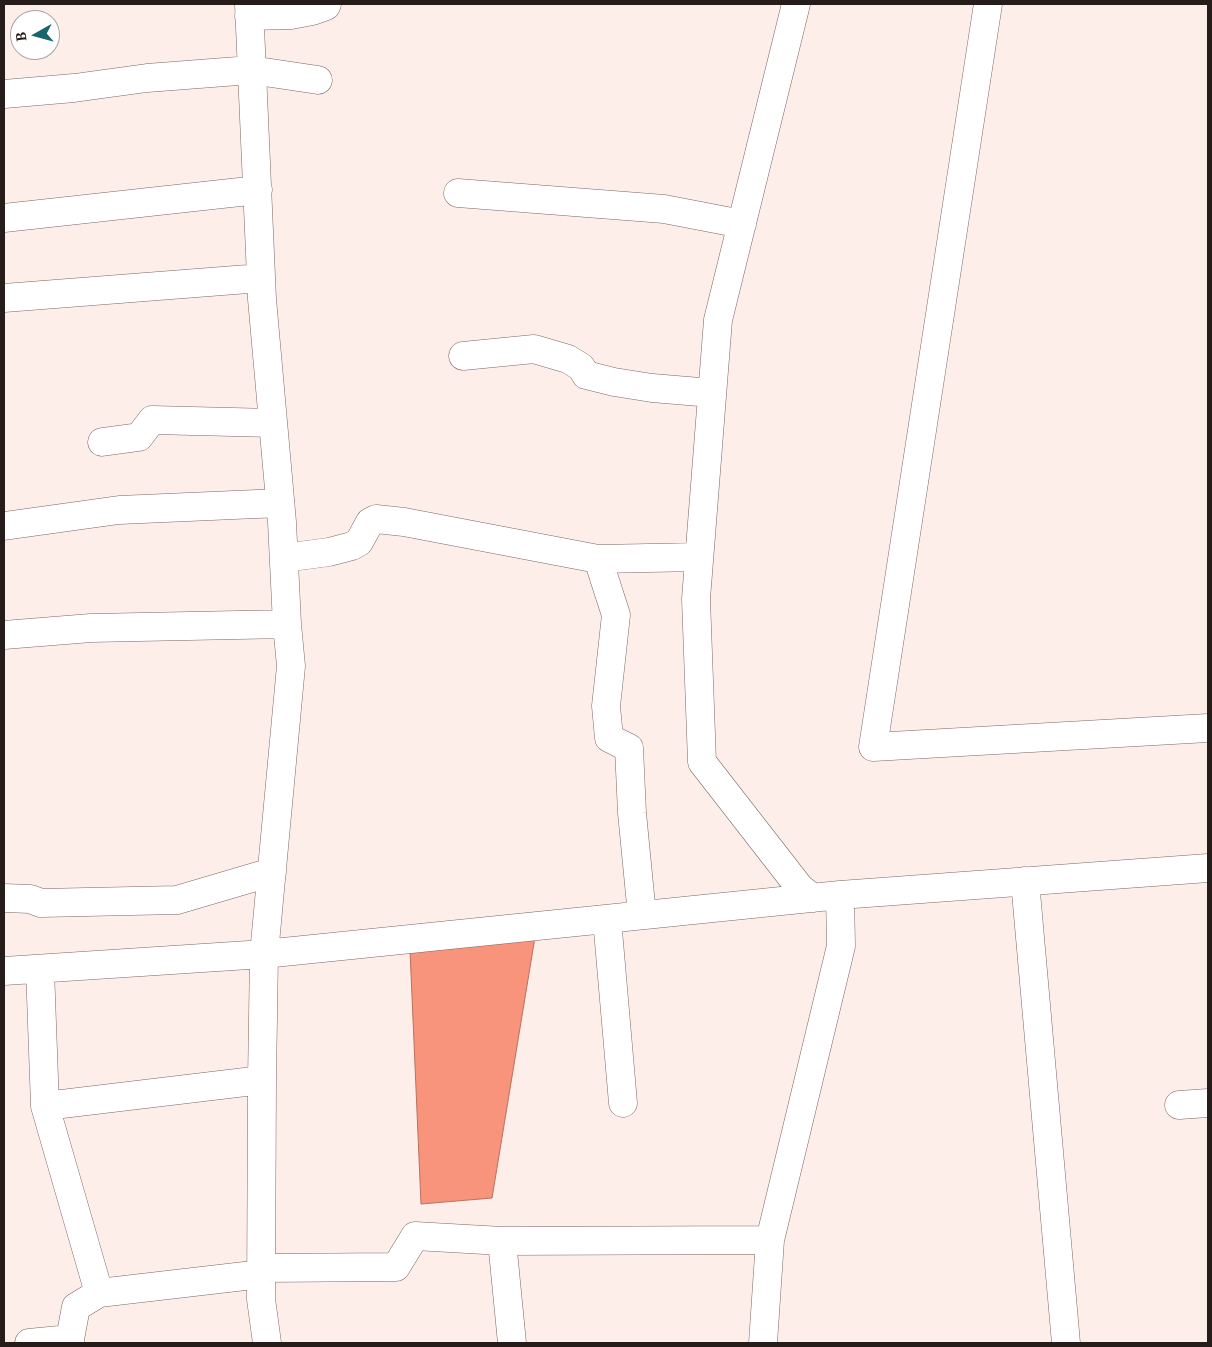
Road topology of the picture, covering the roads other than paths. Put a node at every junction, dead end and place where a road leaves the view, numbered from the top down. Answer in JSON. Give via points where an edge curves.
{"nodes":[{"id":1,"x":327,"y":4,"type":"edge"},
{"id":2,"x":796,"y":4,"type":"edge"},
{"id":3,"x":988,"y":4,"type":"edge"},
{"id":4,"x":249,"y":10,"type":"edge"},
{"id":5,"x":251,"y":70,"type":"junction"},
{"id":6,"x":318,"y":80,"type":"dead end"},
{"id":7,"x":4,"y":94,"type":"edge"},
{"id":8,"x":258,"y":190,"type":"junction"},
{"id":9,"x":458,"y":192,"type":"dead end"},
{"id":10,"x":4,"y":218,"type":"edge"},
{"id":11,"x":742,"y":224,"type":"junction"},
{"id":12,"x":261,"y":278,"type":"junction"},
{"id":13,"x":4,"y":298,"type":"edge"},
{"id":14,"x":463,"y":356,"type":"dead end"},
{"id":15,"x":712,"y":393,"type":"junction"},
{"id":16,"x":273,"y":423,"type":"junction"},
{"id":17,"x":102,"y":442,"type":"dead end"},
{"id":18,"x":280,"y":503,"type":"junction"},
{"id":19,"x":4,"y":526,"type":"edge"},
{"id":20,"x":699,"y":557,"type":"junction"},
{"id":21,"x":284,"y":558,"type":"junction"},
{"id":22,"x":598,"y":560,"type":"junction"},
{"id":23,"x":287,"y":624,"type":"junction"},
{"id":24,"x":4,"y":635,"type":"edge"},
{"id":25,"x":1208,"y":728,"type":"edge"},
{"id":26,"x":1208,"y":868,"type":"edge"},
{"id":27,"x":272,"y":872,"type":"junction"},
{"id":28,"x":1025,"y":881,"type":"junction"},
{"id":29,"x":840,"y":895,"type":"junction"},
{"id":30,"x":4,"y":898,"type":"edge"},
{"id":31,"x":813,"y":898,"type":"junction"},
{"id":32,"x":642,"y":915,"type":"junction"},
{"id":33,"x":607,"y":919,"type":"junction"},
{"id":34,"x":264,"y":954,"type":"junction"},
{"id":35,"x":40,"y":969,"type":"junction"},
{"id":36,"x":4,"y":971,"type":"edge"},
{"id":37,"x":262,"y":1080,"type":"junction"},
{"id":38,"x":623,"y":1103,"type":"dead end"},
{"id":39,"x":1208,"y":1103,"type":"edge"},
{"id":40,"x":1179,"y":1105,"type":"dead end"},
{"id":41,"x":45,"y":1106,"type":"junction"},
{"id":42,"x":502,"y":1240,"type":"junction"},
{"id":43,"x":770,"y":1240,"type":"junction"},
{"id":44,"x":262,"y":1271,"type":"junction"},
{"id":45,"x":98,"y":1293,"type":"junction"},
{"id":46,"x":70,"y":1341,"type":"edge"},
{"id":47,"x":29,"y":1343,"type":"edge"},
{"id":48,"x":267,"y":1343,"type":"edge"},
{"id":49,"x":512,"y":1343,"type":"edge"},
{"id":50,"x":763,"y":1343,"type":"edge"},
{"id":51,"x":1066,"y":1343,"type":"edge"}],
"edges":[{"from":1,"to":4,"type":"street","via":[[291,15]]},
{"from":2,"to":11,"type":"street"},
{"from":3,"to":25,"type":"street","via":[[873,747]]},
{"from":4,"to":5,"type":"street"},
{"from":5,"to":6,"type":"street"},
{"from":5,"to":7,"type":"street"},
{"from":5,"to":8,"type":"street"},
{"from":8,"to":10,"type":"street"},
{"from":8,"to":12,"type":"street"},
{"from":9,"to":11,"type":"street","via":[[664,209]]},
{"from":11,"to":15,"type":"street","via":[[718,320]]},
{"from":12,"to":13,"type":"street"},
{"from":12,"to":16,"type":"street"},
{"from":14,"to":15,"type":"street","via":[[534,349],[568,358],[586,375],[614,382]]},
{"from":15,"to":20,"type":"street"},
{"from":16,"to":17,"type":"street","via":[[152,420],[140,437]]},
{"from":16,"to":18,"type":"street"},
{"from":18,"to":19,"type":"street","via":[[119,510]]},
{"from":18,"to":21,"type":"street"},
{"from":20,"to":22,"type":"street"},
{"from":20,"to":31,"type":"street","via":[[696,599],[702,762],[800,888]]},
{"from":21,"to":22,"type":"street","via":[[352,546],[359,542],[370,522],[376,520],[404,522]]},
{"from":21,"to":23,"type":"street"},
{"from":22,"to":32,"type":"street","via":[[616,615],[606,706],[609,738],[629,748]]},
{"from":23,"to":24,"type":"street","via":[[91,628]]},
{"from":23,"to":27,"type":"street","via":[[290,666]]},
{"from":26,"to":28,"type":"street"},
{"from":27,"to":30,"type":"street","via":[[177,900],[41,903]]},
{"from":27,"to":34,"type":"street"},
{"from":28,"to":29,"type":"street"},
{"from":28,"to":51,"type":"street"},
{"from":29,"to":31,"type":"street"},
{"from":29,"to":43,"type":"street","via":[[840,946]]},
{"from":31,"to":32,"type":"street"},
{"from":32,"to":33,"type":"street"},
{"from":33,"to":34,"type":"street"},
{"from":33,"to":38,"type":"street"},
{"from":34,"to":35,"type":"street"},
{"from":34,"to":37,"type":"street"},
{"from":35,"to":36,"type":"street"},
{"from":35,"to":41,"type":"street"},
{"from":37,"to":41,"type":"street"},
{"from":37,"to":44,"type":"street"},
{"from":39,"to":40,"type":"street"},
{"from":41,"to":45,"type":"street"},
{"from":42,"to":43,"type":"street"},
{"from":42,"to":44,"type":"street","via":[[416,1236],[396,1268]]},
{"from":42,"to":49,"type":"street"},
{"from":43,"to":50,"type":"street"},
{"from":44,"to":45,"type":"street"},
{"from":44,"to":48,"type":"street"},
{"from":45,"to":46,"type":"street","via":[[76,1307]]},
{"from":46,"to":47,"type":"street"}]}
